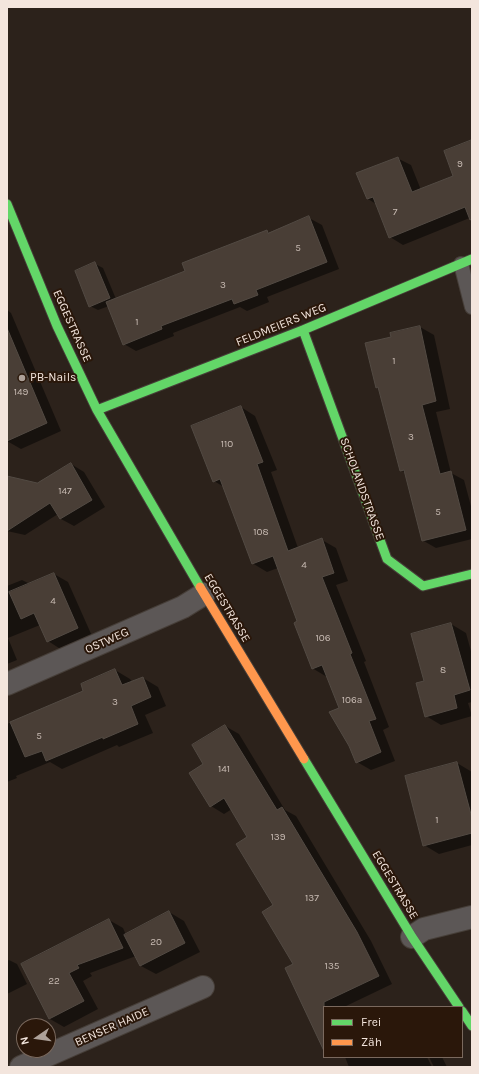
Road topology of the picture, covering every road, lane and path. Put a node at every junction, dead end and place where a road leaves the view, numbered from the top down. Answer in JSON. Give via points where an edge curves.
{"nodes":[{"id":1,"x":7,"y":204,"type":"edge"},
{"id":2,"x":467,"y":262,"type":"edge"},
{"id":3,"x":472,"y":307,"type":"edge"},
{"id":4,"x":303,"y":330,"type":"junction"},
{"id":5,"x":96,"y":410,"type":"junction"},
{"id":6,"x":472,"y":574,"type":"edge"},
{"id":7,"x":204,"y":594,"type":"junction"},
{"id":8,"x":7,"y":684,"type":"edge"},
{"id":9,"x":472,"y":917,"type":"edge"},
{"id":10,"x":412,"y":937,"type":"junction"},
{"id":11,"x":203,"y":987,"type":"dead end"},
{"id":12,"x":458,"y":1006,"type":"edge"},
{"id":13,"x":463,"y":1012,"type":"edge"},
{"id":14,"x":472,"y":1026,"type":"edge"},
{"id":15,"x":21,"y":1067,"type":"edge"}],
"edges":[{"from":1,"to":5,"type":"main road","name":"EGGESTRASSE","via":[[57,326]]},
{"from":2,"to":3,"type":"lane"},
{"from":2,"to":4,"type":"main road","name":"FELDMEIERS WEG"},
{"from":4,"to":5,"type":"main road","name":"FELDMEIERS WEG"},
{"from":4,"to":6,"type":"main road","name":"SCHOLANDSTRASSE","via":[[387,559],[423,586]]},
{"from":5,"to":7,"type":"main road","name":"EGGESTRASSE"},
{"from":7,"to":8,"type":"street","name":"OSTWEG","via":[[183,607]]},
{"from":7,"to":10,"type":"main road","name":"EGGESTRASSE"},
{"from":9,"to":10,"type":"street","via":[[424,929]]},
{"from":10,"to":12,"type":"main road","name":"EGGESTRASSE"},
{"from":11,"to":15,"type":"street","name":"BENSER HAIDE"},
{"from":13,"to":14,"type":"main road"}]}
